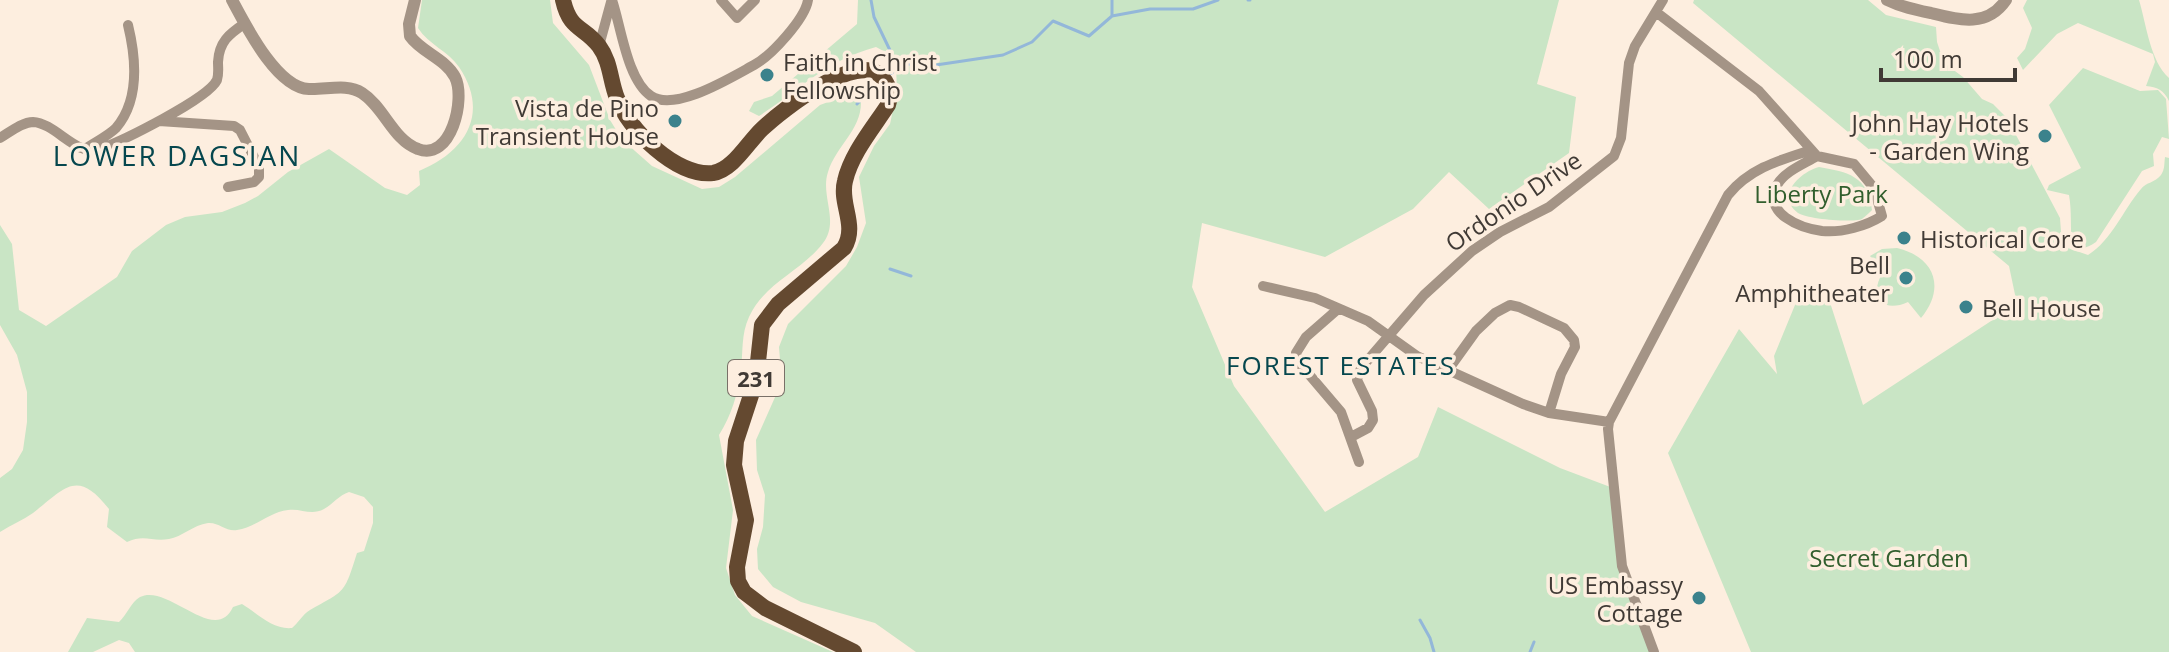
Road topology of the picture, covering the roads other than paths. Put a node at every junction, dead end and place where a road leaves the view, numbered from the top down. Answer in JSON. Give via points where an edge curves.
{"nodes":[{"id":1,"x":232,"y":0,"type":"edge"},
{"id":2,"x":415,"y":0,"type":"edge"},
{"id":3,"x":563,"y":0,"type":"edge"},
{"id":4,"x":611,"y":0,"type":"edge"},
{"id":5,"x":721,"y":0,"type":"edge"},
{"id":6,"x":755,"y":0,"type":"edge"},
{"id":7,"x":808,"y":0,"type":"edge"},
{"id":8,"x":1663,"y":0,"type":"edge"},
{"id":9,"x":1887,"y":0,"type":"edge"},
{"id":10,"x":2006,"y":0,"type":"edge"},
{"id":11,"x":1656,"y":12,"type":"junction"},
{"id":12,"x":244,"y":24,"type":"junction"},
{"id":13,"x":128,"y":25,"type":"dead end"},
{"id":14,"x":599,"y":46,"type":"junction"},
{"id":15,"x":159,"y":121,"type":"junction"},
{"id":16,"x":0,"y":138,"type":"edge"},
{"id":17,"x":85,"y":149,"type":"junction"},
{"id":18,"x":1814,"y":153,"type":"junction"},
{"id":19,"x":228,"y":187,"type":"dead end"},
{"id":20,"x":1263,"y":286,"type":"dead end"},
{"id":21,"x":1338,"y":309,"type":"junction"},
{"id":22,"x":1388,"y":334,"type":"junction"},
{"id":23,"x":1448,"y":370,"type":"junction"},
{"id":24,"x":1549,"y":413,"type":"junction"},
{"id":25,"x":1609,"y":422,"type":"junction"},
{"id":26,"x":1351,"y":437,"type":"junction"},
{"id":27,"x":1359,"y":462,"type":"dead end"},
{"id":28,"x":854,"y":652,"type":"edge"},
{"id":29,"x":1654,"y":652,"type":"edge"}],
"edges":[{"from":1,"to":12,"type":"street"},
{"from":2,"to":12,"type":"street","via":[[410,36],[454,76],[459,97],[447,138],[426,151],[411,146],[360,92],[292,85]]},
{"from":3,"to":14,"type":"main road","number":"231","via":[[570,21]]},
{"from":4,"to":7,"type":"street","via":[[640,86],[668,101],[691,97],[755,65],[804,15]]},
{"from":4,"to":14,"type":"street"},
{"from":5,"to":6,"type":"street","via":[[737,18]]},
{"from":8,"to":11,"type":"street","name":"Ordonio Drive"},
{"from":9,"to":10,"type":"street","via":[[1979,21]]},
{"from":11,"to":18,"type":"street","via":[[1759,91]]},
{"from":11,"to":22,"type":"street","name":"Ordonio Drive","via":[[1629,63],[1621,138],[1614,156],[1549,207],[1472,251]]},
{"from":12,"to":15,"type":"street","via":[[220,46],[212,87]]},
{"from":13,"to":17,"type":"street","via":[[135,70],[132,97],[115,129]]},
{"from":14,"to":28,"type":"main road","number":"231","via":[[630,124],[679,165],[705,172],[727,166],[763,128],[850,71],[872,70],[890,91],[888,105],[846,175],[849,240],[766,317],[759,335],[756,380],[734,454],[746,520],[737,567],[744,592]]},
{"from":15,"to":17,"type":"street","via":[[99,150]]},
{"from":15,"to":19,"type":"street","via":[[240,130],[259,177]]},
{"from":16,"to":17,"type":"street","via":[[35,122]]},
{"from":18,"to":18,"type":"street","via":[[1854,164],[1874,188],[1882,216],[1857,227],[1824,231],[1782,215],[1775,202],[1776,187]]},
{"from":18,"to":25,"type":"street","via":[[1758,169],[1728,195]]},
{"from":20,"to":21,"type":"street"},
{"from":21,"to":22,"type":"street"},
{"from":21,"to":26,"type":"street","via":[[1296,353],[1341,412]]},
{"from":22,"to":23,"type":"street"},
{"from":22,"to":26,"type":"street","name":"Ordonio Drive","via":[[1358,374],[1373,420]]},
{"from":23,"to":24,"type":"street"},
{"from":23,"to":24,"type":"street","via":[[1495,313],[1510,305],[1519,307],[1564,328],[1574,340]]},
{"from":24,"to":25,"type":"street"},
{"from":25,"to":29,"type":"street","via":[[1622,566]]},
{"from":26,"to":27,"type":"street"}]}
